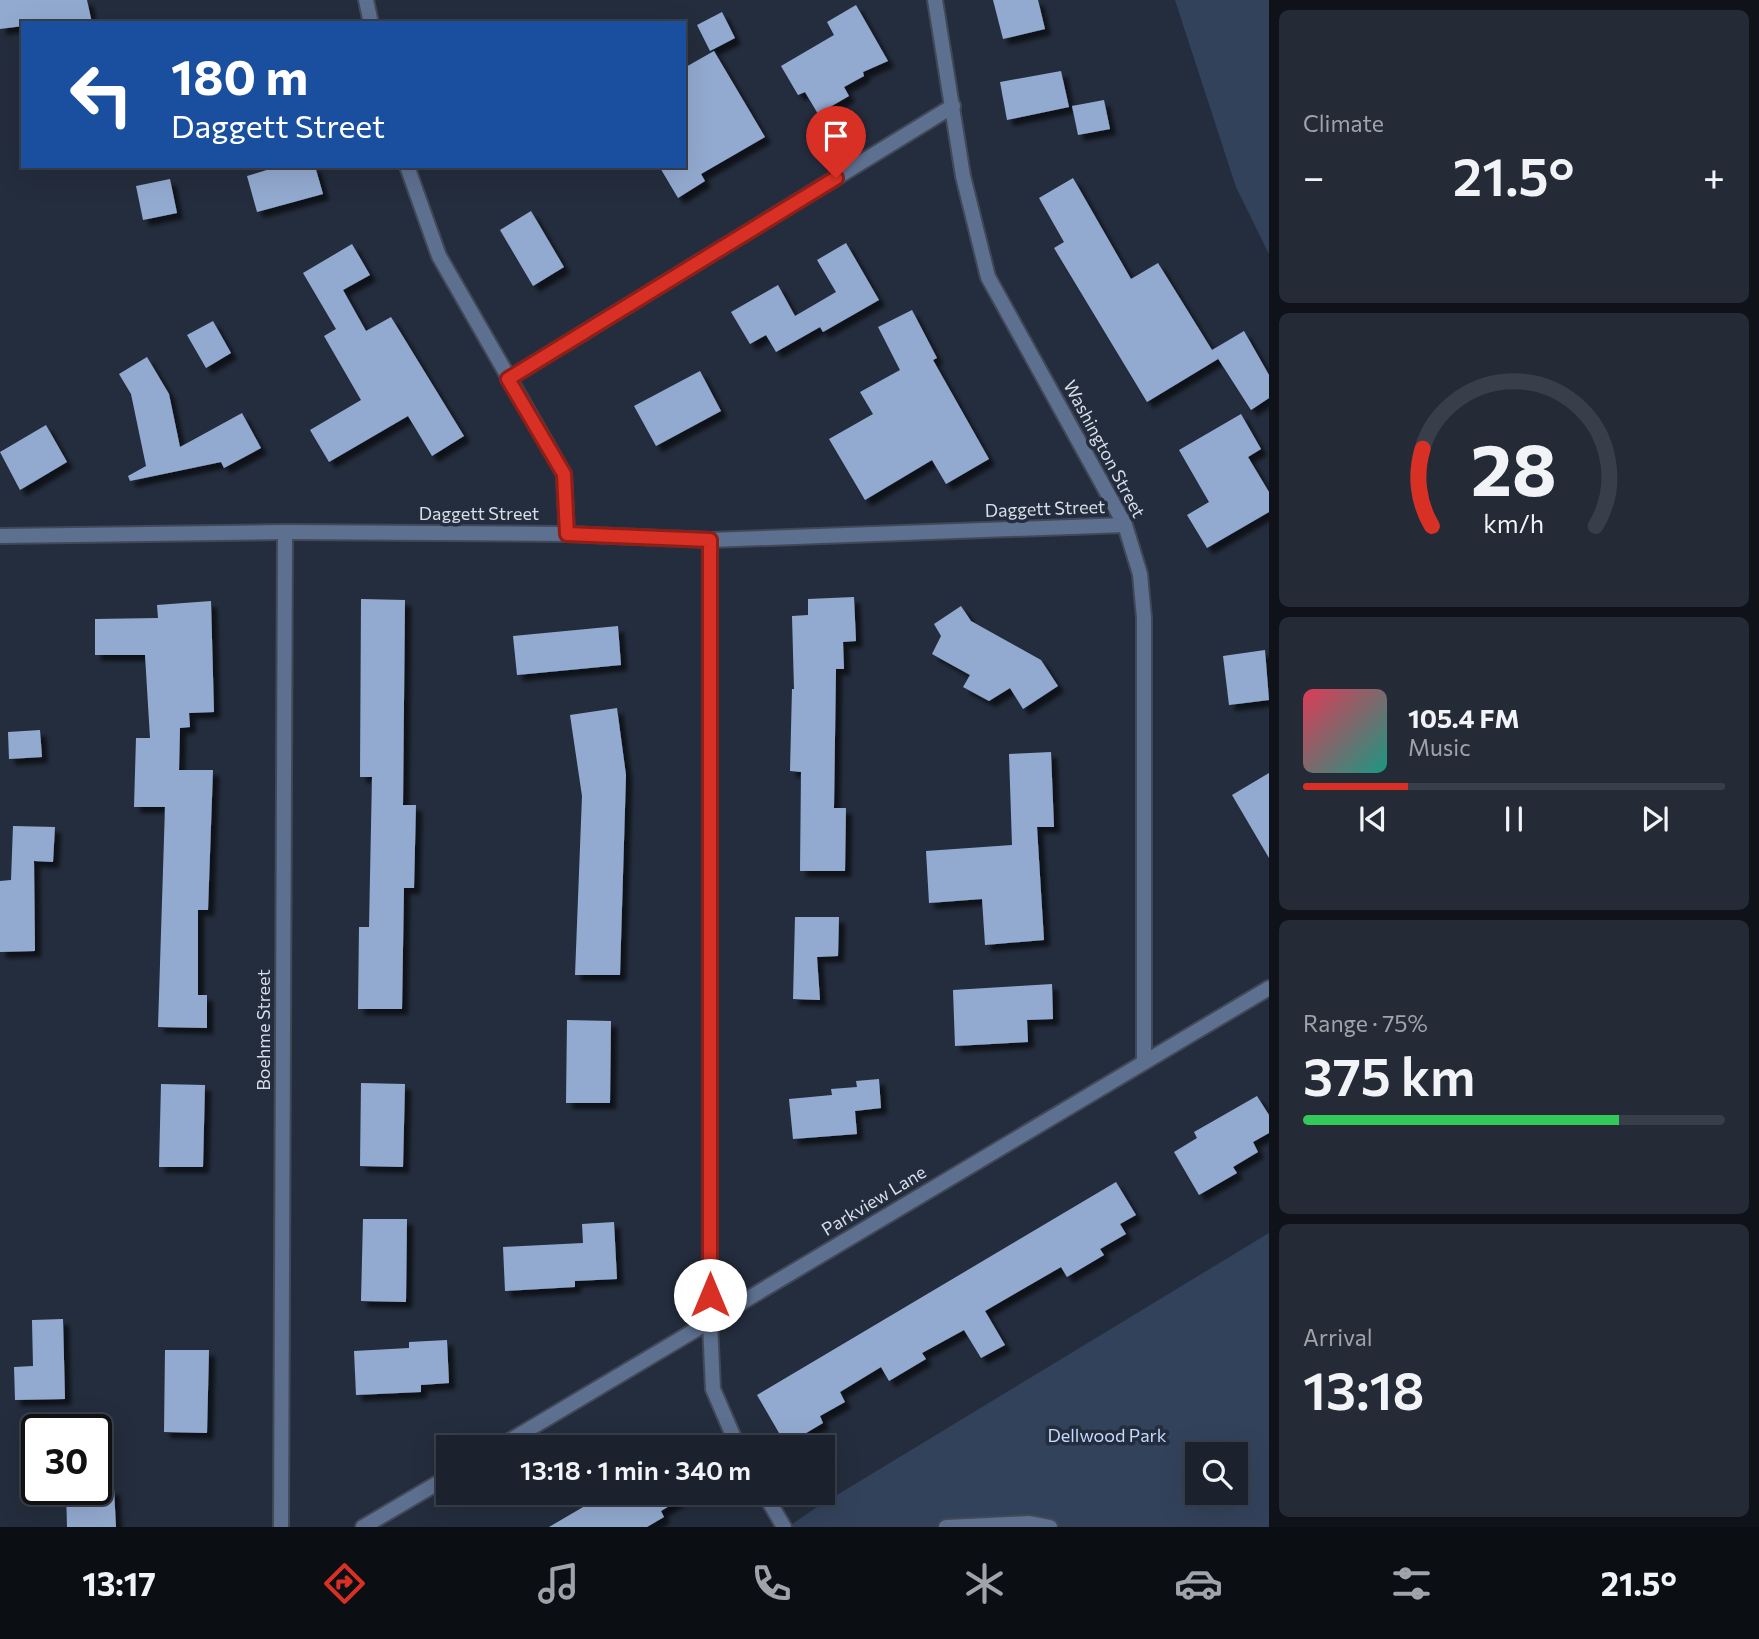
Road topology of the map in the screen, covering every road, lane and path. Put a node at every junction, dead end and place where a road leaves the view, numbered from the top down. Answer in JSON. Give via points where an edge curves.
{"nodes":[{"id":1,"x":366,"y":0,"type":"edge"},
{"id":2,"x":935,"y":0,"type":"edge"},
{"id":3,"x":371,"y":21,"type":"edge"},
{"id":4,"x":953,"y":106,"type":"junction"},
{"id":5,"x":408,"y":168,"type":"edge"},
{"id":6,"x":508,"y":379,"type":"junction"},
{"id":7,"x":1125,"y":525,"type":"junction"},
{"id":8,"x":285,"y":532,"type":"junction"},
{"id":9,"x":567,"y":534,"type":"junction"},
{"id":10,"x":0,"y":536,"type":"edge"},
{"id":11,"x":710,"y":540,"type":"junction"},
{"id":12,"x":1269,"y":988,"type":"edge"},
{"id":13,"x":1144,"y":1061,"type":"junction"},
{"id":14,"x":710,"y":1323,"type":"junction"},
{"id":15,"x":519,"y":1435,"type":"edge"},
{"id":16,"x":733,"y":1435,"type":"edge"},
{"id":17,"x":436,"y":1484,"type":"edge"},
{"id":18,"x":771,"y":1505,"type":"edge"},
{"id":19,"x":281,"y":1527,"type":"edge"},
{"id":20,"x":363,"y":1527,"type":"edge"},
{"id":21,"x":784,"y":1527,"type":"edge"},
{"id":22,"x":946,"y":1527,"type":"edge"},
{"id":23,"x":1050,"y":1527,"type":"edge"}],
"edges":[{"from":1,"to":3,"type":"street"},
{"from":2,"to":4,"type":"street","name":"Washington Street"},
{"from":4,"to":6,"type":"street"},
{"from":4,"to":7,"type":"street","name":"Washington Street","via":[[963,176],[988,278]]},
{"from":5,"to":6,"type":"street","via":[[439,256]]},
{"from":6,"to":9,"type":"street","via":[[564,474]]},
{"from":7,"to":11,"type":"street","name":"Daggett Street"},
{"from":7,"to":13,"type":"street","name":"Washington Street","via":[[1140,574],[1144,618]]},
{"from":8,"to":9,"type":"street","name":"Daggett Street"},
{"from":8,"to":10,"type":"street","name":"Daggett Street"},
{"from":8,"to":19,"type":"street","name":"Boehme Street"},
{"from":9,"to":11,"type":"street","name":"Daggett Street"},
{"from":11,"to":14,"type":"street"},
{"from":12,"to":13,"type":"street","name":"Parkview Lane"},
{"from":13,"to":14,"type":"street","name":"Parkview Lane"},
{"from":14,"to":15,"type":"street","name":"Parkview Lane"},
{"from":14,"to":16,"type":"street","via":[[713,1390]]},
{"from":17,"to":20,"type":"street"},
{"from":18,"to":21,"type":"street"},
{"from":22,"to":23,"type":"street","via":[[1030,1523]]}]}
